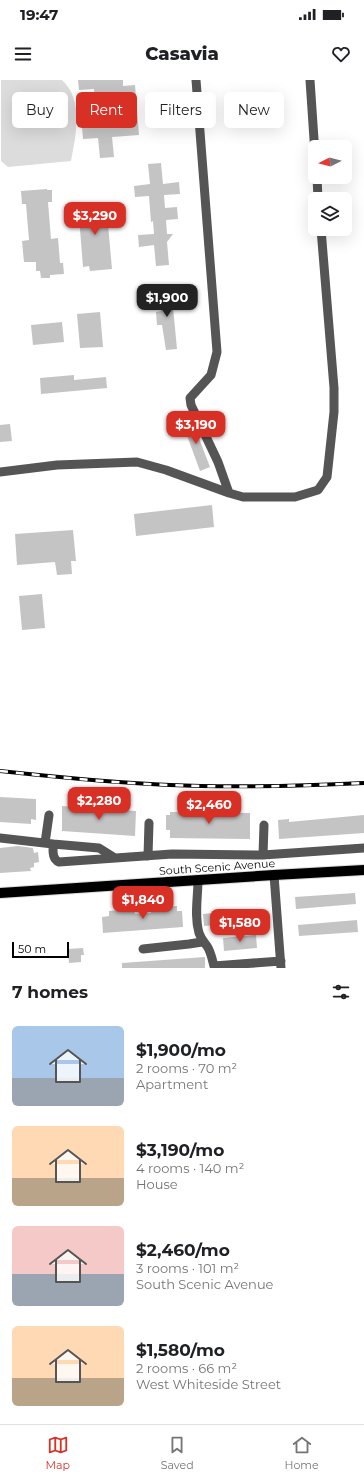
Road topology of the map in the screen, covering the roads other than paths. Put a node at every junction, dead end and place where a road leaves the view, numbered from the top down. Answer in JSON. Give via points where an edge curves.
{"nodes":[{"id":1,"x":196,"y":80,"type":"edge"},
{"id":2,"x":310,"y":80,"type":"edge"},
{"id":3,"x":314,"y":140,"type":"edge"},
{"id":4,"x":322,"y":236,"type":"edge"},
{"id":5,"x":0,"y":472,"type":"edge"},
{"id":6,"x":229,"y":493,"type":"junction"},
{"id":7,"x":49,"y":815,"type":"dead end"},
{"id":8,"x":149,"y":822,"type":"dead end"},
{"id":9,"x":264,"y":825,"type":"dead end"},
{"id":10,"x":0,"y":838,"type":"edge"},
{"id":11,"x":49,"y":844,"type":"junction"},
{"id":12,"x":364,"y":848,"type":"edge"},
{"id":13,"x":263,"y":855,"type":"junction"},
{"id":14,"x":148,"y":856,"type":"junction"},
{"id":15,"x":115,"y":858,"type":"junction"},
{"id":16,"x":364,"y":870,"type":"edge"},
{"id":17,"x":274,"y":875,"type":"junction"},
{"id":18,"x":198,"y":880,"type":"junction"},
{"id":19,"x":0,"y":893,"type":"edge"},
{"id":20,"x":202,"y":942,"type":"junction"},
{"id":21,"x":143,"y":949,"type":"dead end"},
{"id":22,"x":281,"y":964,"type":"edge"},
{"id":23,"x":214,"y":967,"type":"edge"}],
"edges":[{"from":1,"to":6,"type":"street","via":[[217,352],[211,375],[190,398]]},
{"from":2,"to":3,"type":"street"},
{"from":4,"to":6,"type":"street","via":[[334,388],[328,477],[318,490],[295,497],[256,497]]},
{"from":5,"to":6,"type":"street","via":[[65,465],[137,462]]},
{"from":7,"to":11,"type":"street"},
{"from":8,"to":14,"type":"street"},
{"from":9,"to":13,"type":"street"},
{"from":10,"to":11,"type":"street"},
{"from":11,"to":15,"type":"street","via":[[99,848]]},
{"from":11,"to":15,"type":"street","via":[[53,857],[59,862]]},
{"from":12,"to":13,"type":"street"},
{"from":13,"to":14,"type":"street"},
{"from":14,"to":15,"type":"street"},
{"from":16,"to":17,"type":"main road","name":"South Scenic Avenue"},
{"from":17,"to":18,"type":"main road","name":"South Scenic Avenue"},
{"from":17,"to":22,"type":"street"},
{"from":18,"to":19,"type":"main road","name":"South Scenic Avenue"},
{"from":18,"to":20,"type":"street","via":[[196,904],[198,931]]},
{"from":20,"to":21,"type":"street"},
{"from":20,"to":23,"type":"street","via":[[211,953]]},
{"from":22,"to":23,"type":"street"}]}
